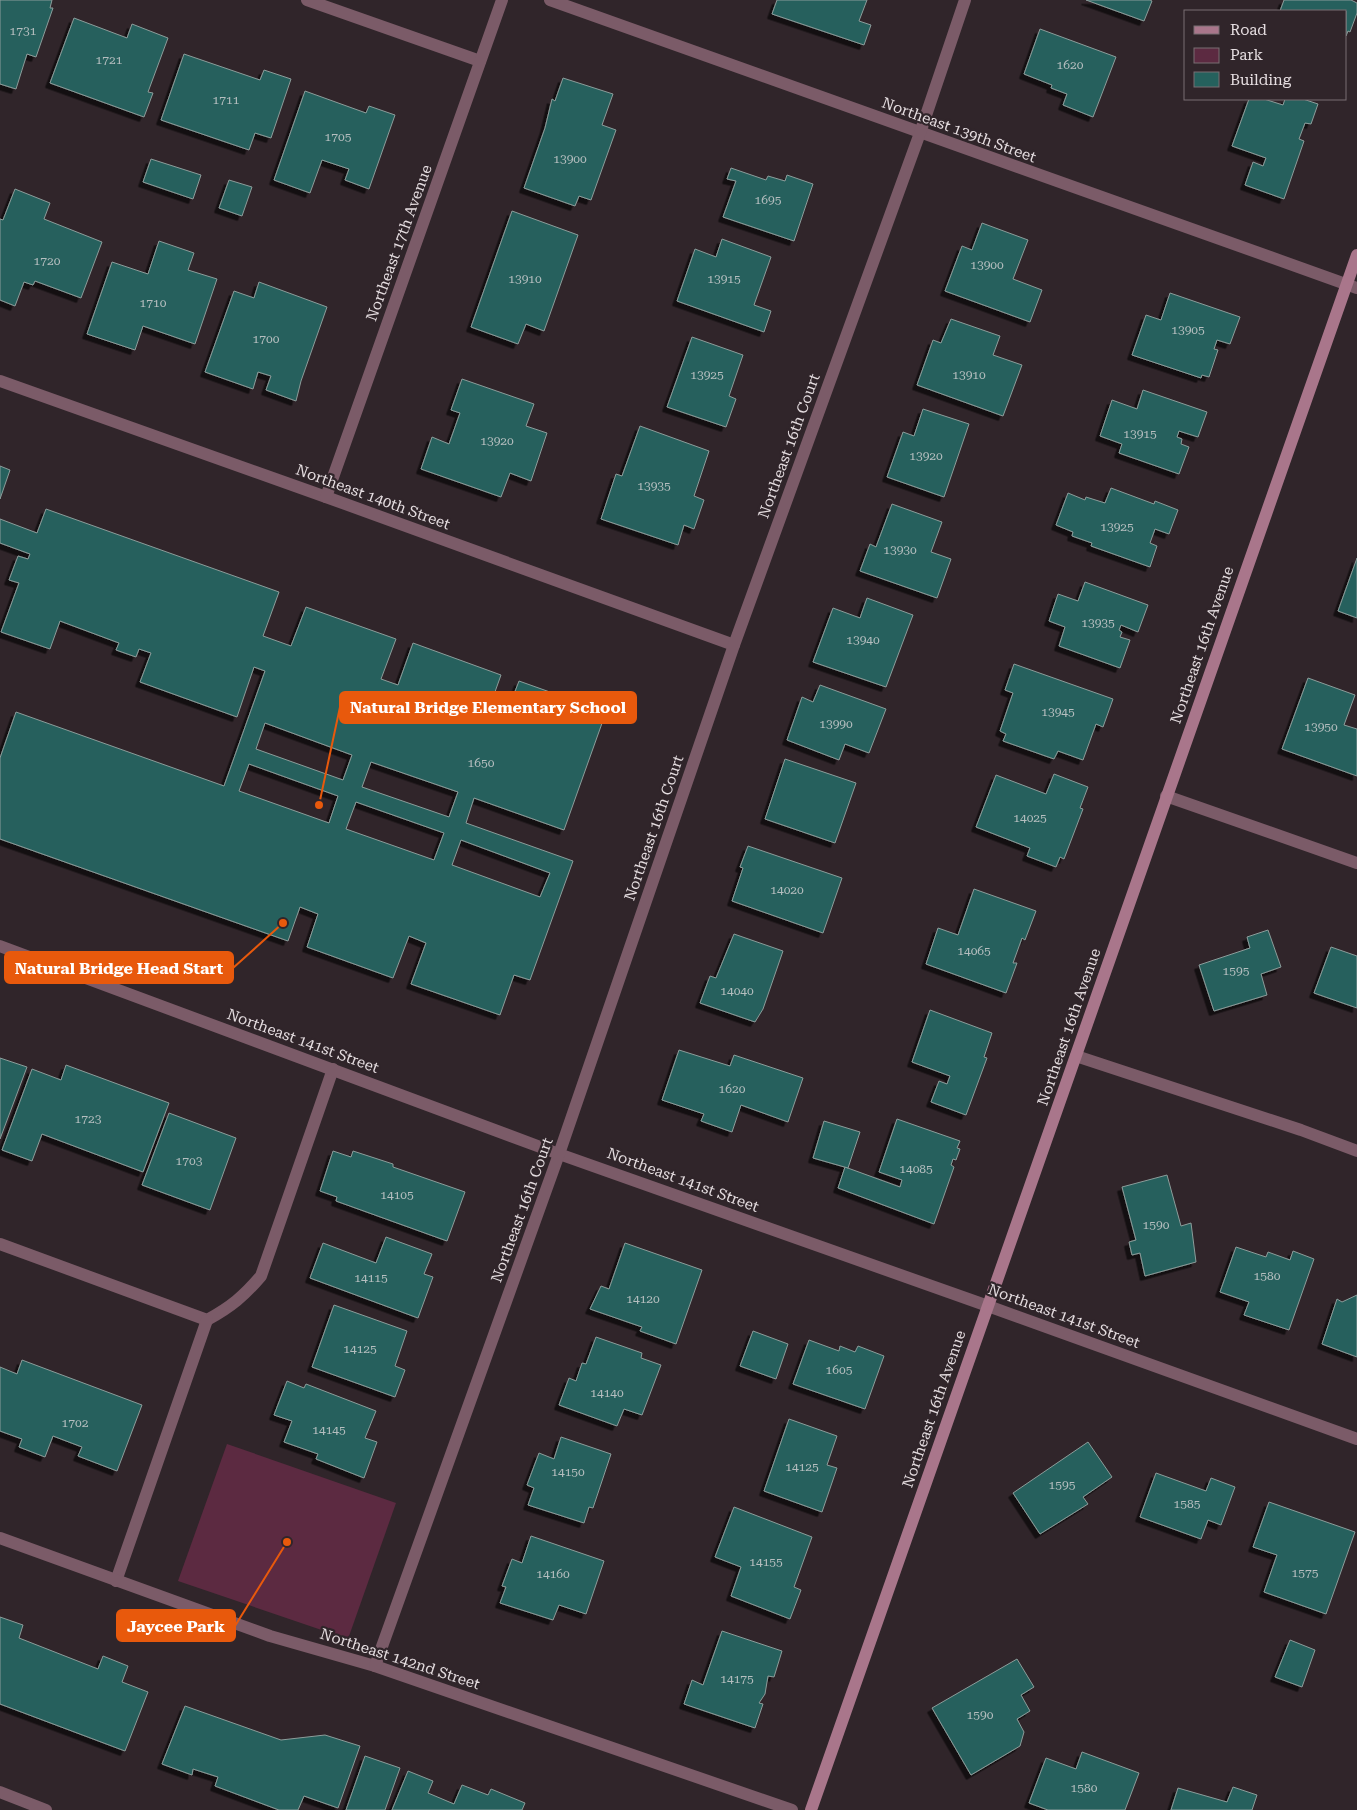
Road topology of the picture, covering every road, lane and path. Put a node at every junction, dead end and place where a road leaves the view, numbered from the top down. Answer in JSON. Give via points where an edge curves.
{"nodes":[{"id":1,"x":307,"y":0,"type":"edge"},
{"id":2,"x":502,"y":0,"type":"edge"},
{"id":3,"x":550,"y":0,"type":"edge"},
{"id":4,"x":965,"y":0,"type":"edge"},
{"id":5,"x":480,"y":62,"type":"junction"},
{"id":6,"x":920,"y":133,"type":"junction"},
{"id":7,"x":1357,"y":256,"type":"edge"},
{"id":8,"x":1352,"y":287,"type":"edge"},
{"id":9,"x":0,"y":381,"type":"edge"},
{"id":10,"x":326,"y":497,"type":"junction"},
{"id":11,"x":734,"y":646,"type":"junction"},
{"id":12,"x":1166,"y":796,"type":"junction"},
{"id":13,"x":1357,"y":863,"type":"edge"},
{"id":14,"x":0,"y":946,"type":"edge"},
{"id":15,"x":1076,"y":1056,"type":"junction"},
{"id":16,"x":333,"y":1069,"type":"junction"},
{"id":17,"x":1357,"y":1151,"type":"edge"},
{"id":18,"x":559,"y":1154,"type":"junction"},
{"id":19,"x":0,"y":1244,"type":"edge"},
{"id":20,"x":988,"y":1306,"type":"junction"},
{"id":21,"x":207,"y":1320,"type":"junction"},
{"id":22,"x":1357,"y":1439,"type":"edge"},
{"id":23,"x":0,"y":1538,"type":"edge"},
{"id":24,"x":116,"y":1581,"type":"junction"},
{"id":25,"x":375,"y":1666,"type":"junction"},
{"id":26,"x":0,"y":1792,"type":"edge"},
{"id":27,"x":46,"y":1810,"type":"edge"},
{"id":28,"x":792,"y":1810,"type":"edge"},
{"id":29,"x":811,"y":1810,"type":"edge"}],
"edges":[{"from":1,"to":5,"type":"street"},
{"from":2,"to":5,"type":"street","name":"Northeast 17th Avenue"},
{"from":3,"to":6,"type":"street","name":"Northeast 139th Street"},
{"from":4,"to":6,"type":"street","name":"Northeast 16th Court"},
{"from":5,"to":10,"type":"street","name":"Northeast 17th Avenue"},
{"from":6,"to":8,"type":"street","name":"Northeast 139th Street"},
{"from":6,"to":11,"type":"street","name":"Northeast 16th Court"},
{"from":7,"to":8,"type":"street","name":"Northeast 16th Avenue"},
{"from":8,"to":12,"type":"street","name":"Northeast 16th Avenue"},
{"from":9,"to":10,"type":"street","name":"Northeast 140th Street"},
{"from":10,"to":11,"type":"street","name":"Northeast 140th Street"},
{"from":11,"to":18,"type":"street","name":"Northeast 16th Court"},
{"from":12,"to":13,"type":"street"},
{"from":12,"to":15,"type":"street","name":"Northeast 16th Avenue"},
{"from":14,"to":16,"type":"street","name":"Northeast 141st Street"},
{"from":15,"to":17,"type":"street"},
{"from":15,"to":20,"type":"street","name":"Northeast 16th Avenue"},
{"from":16,"to":18,"type":"street","name":"Northeast 141st Street"},
{"from":16,"to":21,"type":"street","via":[[261,1276],[246,1294]]},
{"from":18,"to":20,"type":"street","name":"Northeast 141st Street"},
{"from":18,"to":25,"type":"street","name":"Northeast 16th Court"},
{"from":19,"to":21,"type":"street"},
{"from":20,"to":22,"type":"street","name":"Northeast 141st Street"},
{"from":20,"to":29,"type":"street","name":"Northeast 16th Avenue"},
{"from":21,"to":24,"type":"street"},
{"from":23,"to":24,"type":"street","name":"Northeast 142nd Street"},
{"from":24,"to":25,"type":"street","name":"Northeast 142nd Street","via":[[270,1636]]},
{"from":25,"to":28,"type":"street","name":"Northeast 142nd Street"},
{"from":26,"to":27,"type":"street"}]}
